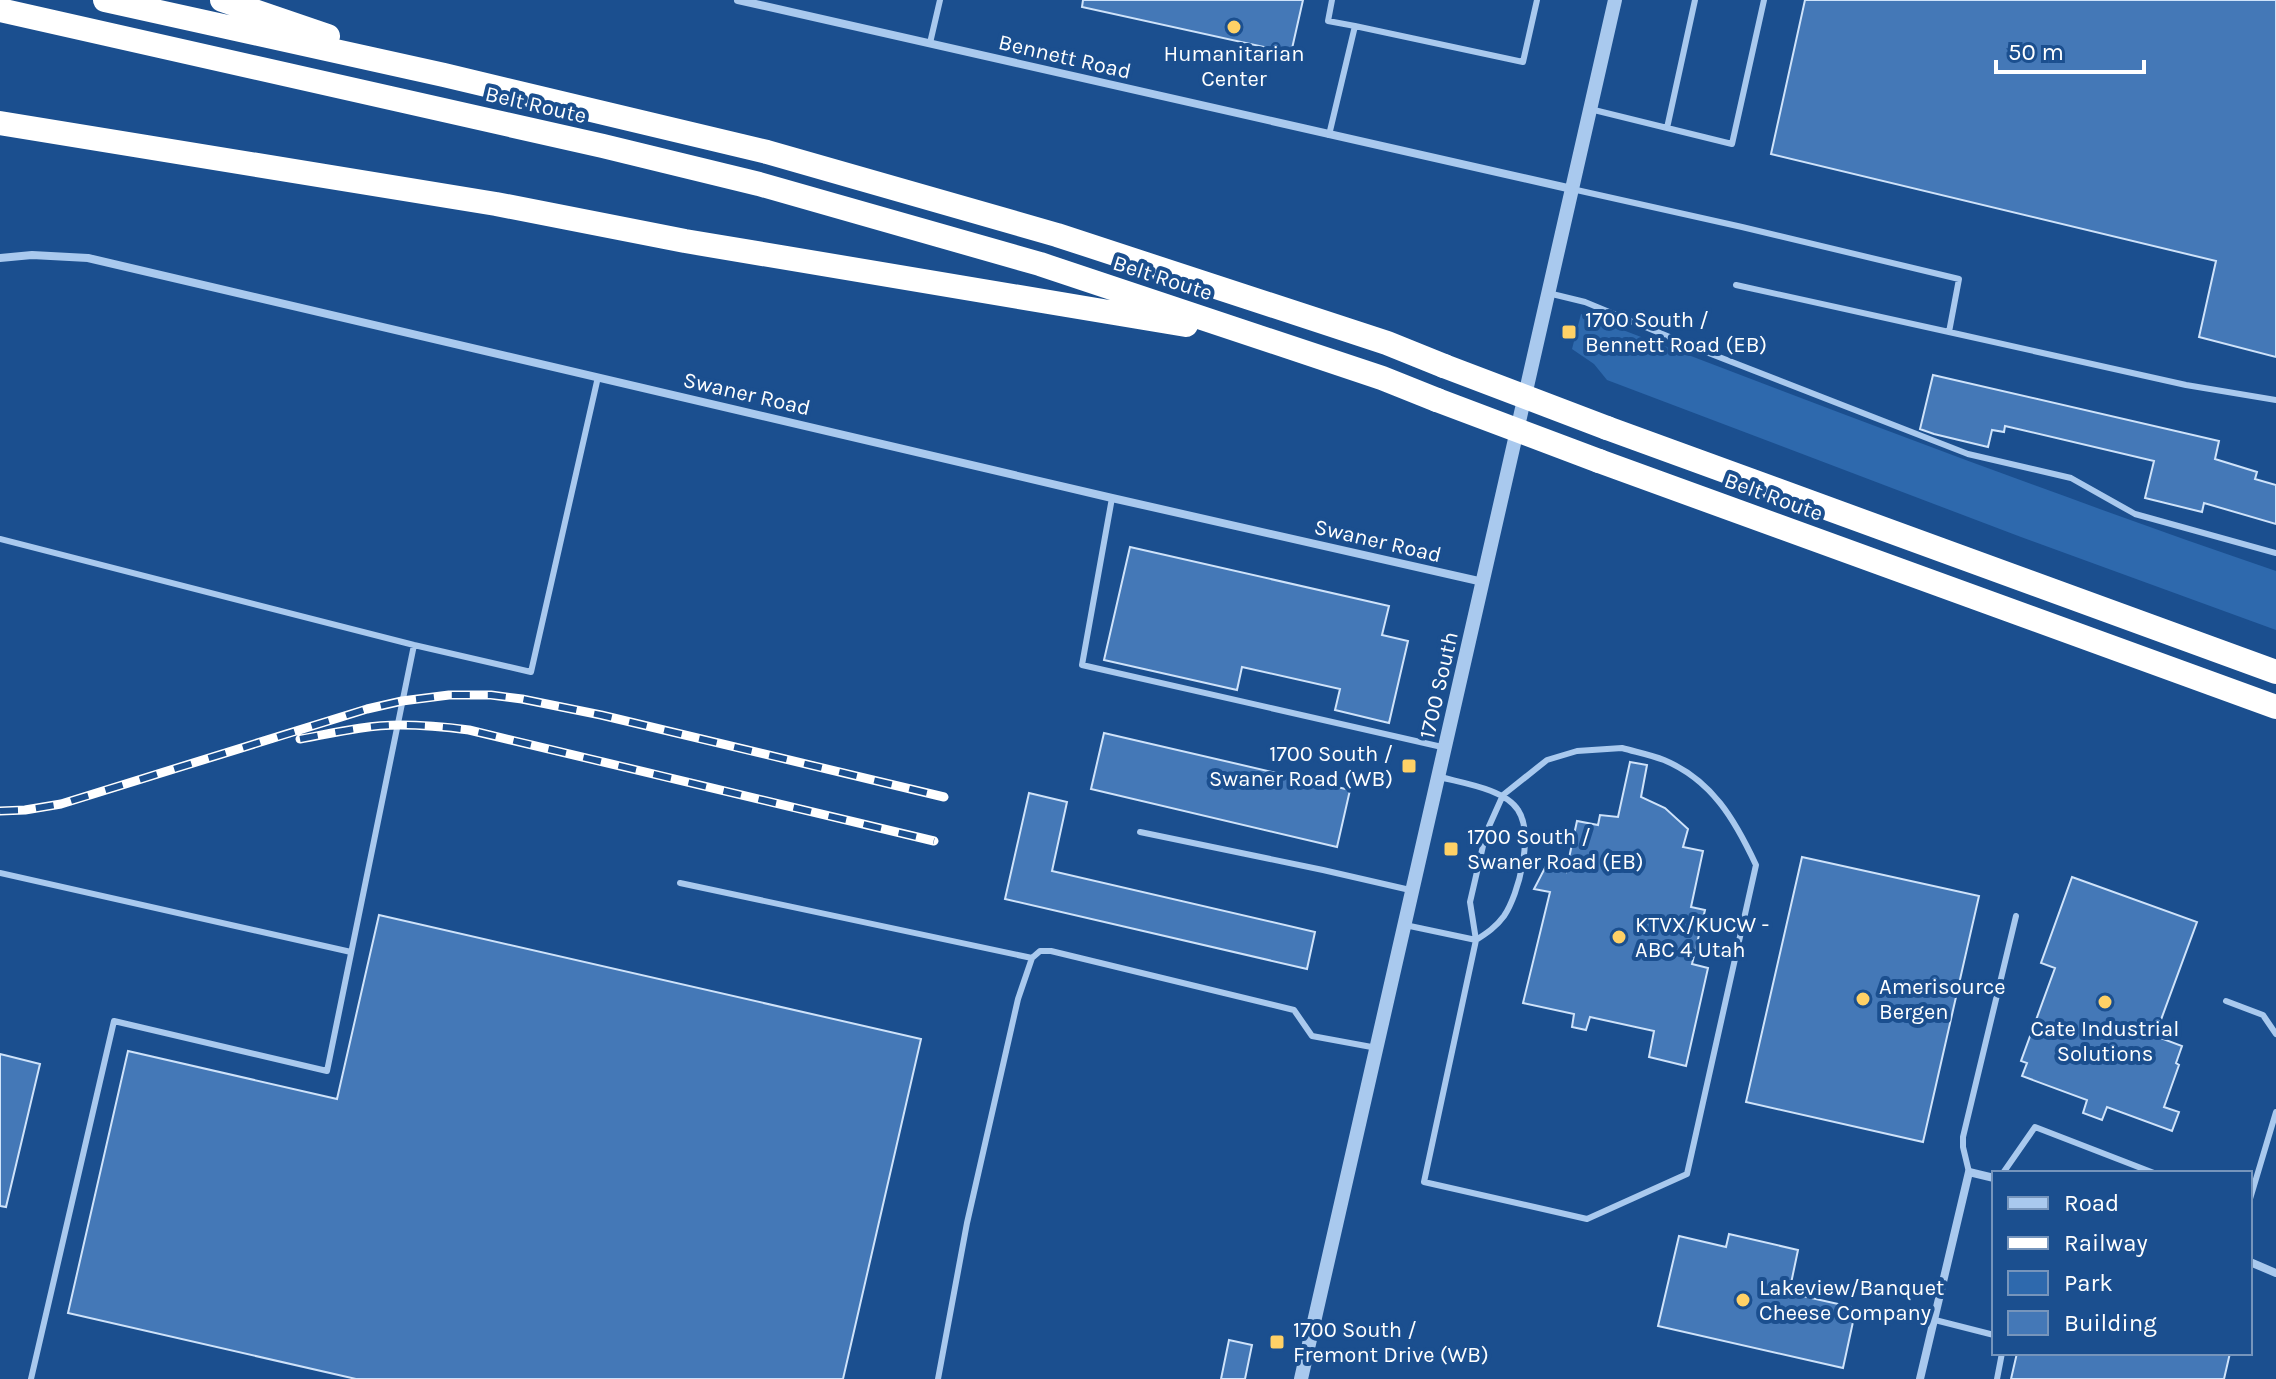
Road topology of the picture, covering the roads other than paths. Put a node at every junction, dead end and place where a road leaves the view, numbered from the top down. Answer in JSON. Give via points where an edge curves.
{"nodes":[{"id":1,"x":105,"y":0,"type":"edge"},
{"id":2,"x":222,"y":0,"type":"edge"},
{"id":3,"x":738,"y":0,"type":"edge"},
{"id":4,"x":940,"y":0,"type":"edge"},
{"id":5,"x":1332,"y":0,"type":"edge"},
{"id":6,"x":1537,"y":0,"type":"edge"},
{"id":7,"x":1615,"y":0,"type":"edge"},
{"id":8,"x":1695,"y":0,"type":"edge"},
{"id":9,"x":1764,"y":0,"type":"edge"},
{"id":10,"x":0,"y":10,"type":"edge"},
{"id":11,"x":1355,"y":26,"type":"junction"},
{"id":12,"x":930,"y":43,"type":"junction"},
{"id":13,"x":444,"y":75,"type":"junction"},
{"id":14,"x":1590,"y":109,"type":"junction"},
{"id":15,"x":0,"y":123,"type":"edge"},
{"id":16,"x":1667,"y":128,"type":"junction"},
{"id":17,"x":1329,"y":135,"type":"junction"},
{"id":18,"x":1572,"y":189,"type":"junction"},
{"id":19,"x":0,"y":258,"type":"edge"},
{"id":20,"x":1736,"y":285,"type":"dead end"},
{"id":21,"x":1548,"y":293,"type":"junction"},
{"id":22,"x":1949,"y":332,"type":"junction"},
{"id":23,"x":1263,"y":337,"type":"junction"},
{"id":24,"x":598,"y":377,"type":"junction"},
{"id":25,"x":2276,"y":400,"type":"edge"},
{"id":26,"x":1112,"y":498,"type":"junction"},
{"id":27,"x":0,"y":539,"type":"edge"},
{"id":28,"x":2276,"y":553,"type":"edge"},
{"id":29,"x":1483,"y":582,"type":"junction"},
{"id":30,"x":2193,"y":642,"type":"junction"},
{"id":31,"x":414,"y":645,"type":"junction"},
{"id":32,"x":2276,"y":657,"type":"edge"},
{"id":33,"x":2276,"y":672,"type":"edge"},
{"id":34,"x":2276,"y":707,"type":"edge"},
{"id":35,"x":1446,"y":748,"type":"junction"},
{"id":36,"x":1440,"y":777,"type":"junction"},
{"id":37,"x":1503,"y":795,"type":"junction"},
{"id":38,"x":1140,"y":832,"type":"dead end"},
{"id":39,"x":0,"y":873,"type":"edge"},
{"id":40,"x":680,"y":883,"type":"dead end"},
{"id":41,"x":1413,"y":891,"type":"junction"},
{"id":42,"x":2016,"y":916,"type":"dead end"},
{"id":43,"x":1405,"y":925,"type":"junction"},
{"id":44,"x":1476,"y":940,"type":"junction"},
{"id":45,"x":351,"y":952,"type":"junction"},
{"id":46,"x":1032,"y":958,"type":"junction"},
{"id":47,"x":2226,"y":1001,"type":"dead end"},
{"id":48,"x":2276,"y":1034,"type":"edge"},
{"id":49,"x":1378,"y":1048,"type":"junction"},
{"id":50,"x":2276,"y":1112,"type":"edge"},
{"id":51,"x":2004,"y":1171,"type":"edge"},
{"id":52,"x":2149,"y":1171,"type":"edge"},
{"id":53,"x":1969,"y":1172,"type":"junction"},
{"id":54,"x":1992,"y":1178,"type":"edge"},
{"id":55,"x":2252,"y":1192,"type":"edge"},
{"id":56,"x":2252,"y":1263,"type":"edge"},
{"id":57,"x":2275,"y":1270,"type":"edge"},
{"id":58,"x":1935,"y":1320,"type":"junction"},
{"id":59,"x":1992,"y":1334,"type":"edge"},
{"id":60,"x":2002,"y":1355,"type":"edge"},
{"id":61,"x":1304,"y":1378,"type":"edge"},
{"id":62,"x":31,"y":1379,"type":"edge"},
{"id":63,"x":938,"y":1379,"type":"edge"},
{"id":64,"x":1920,"y":1379,"type":"edge"},
{"id":65,"x":1997,"y":1379,"type":"edge"}],
"edges":[{"from":1,"to":13,"type":"highway","name":"Belt Route"},
{"from":2,"to":13,"type":"highway"},
{"from":3,"to":12,"type":"street","name":"Bennett Road"},
{"from":4,"to":12,"type":"lane"},
{"from":5,"to":11,"type":"lane","via":[[1328,21]]},
{"from":6,"to":11,"type":"lane","via":[[1523,62]]},
{"from":7,"to":14,"type":"street","name":"1700 South"},
{"from":8,"to":16,"type":"lane"},
{"from":9,"to":16,"type":"lane","via":[[1732,144]]},
{"from":10,"to":23,"type":"highway","name":"Belt Route","via":[[759,184],[1040,264]]},
{"from":11,"to":17,"type":"lane"},
{"from":12,"to":17,"type":"street","name":"Bennett Road"},
{"from":13,"to":30,"type":"highway","name":"Belt Route","bridge":true,"via":[[767,152],[975,210],[1264,301]]},
{"from":14,"to":16,"type":"lane"},
{"from":14,"to":18,"type":"street","name":"1700 South"},
{"from":15,"to":23,"type":"highway"},
{"from":17,"to":18,"type":"street","name":"Bennett Road"},
{"from":18,"to":21,"type":"street","name":"1700 South"},
{"from":18,"to":22,"type":"lane","via":[[1959,279]]},
{"from":19,"to":24,"type":"street","name":"Swaner Road","via":[[88,258]]},
{"from":20,"to":22,"type":"lane"},
{"from":21,"to":28,"type":"lane","via":[[1582,301],[1968,454],[2071,478],[2135,514]]},
{"from":21,"to":29,"type":"street","name":"1700 South"},
{"from":22,"to":25,"type":"lane"},
{"from":23,"to":34,"type":"highway","name":"Belt Route","bridge":true},
{"from":24,"to":26,"type":"street","name":"Swaner Road"},
{"from":24,"to":31,"type":"lane","via":[[531,672]]},
{"from":26,"to":29,"type":"street","name":"Swaner Road"},
{"from":26,"to":35,"type":"lane","via":[[1082,665]]},
{"from":27,"to":31,"type":"lane"},
{"from":29,"to":35,"type":"street","name":"1700 South"},
{"from":30,"to":32,"type":"highway"},
{"from":30,"to":33,"type":"highway","name":"Belt Route"},
{"from":31,"to":45,"type":"lane"},
{"from":35,"to":36,"type":"street","name":"1700 South"},
{"from":36,"to":37,"type":"lane"},
{"from":36,"to":41,"type":"street","name":"1700 South"},
{"from":37,"to":44,"type":"lane","via":[[1486,833],[1470,902]]},
{"from":37,"to":44,"type":"lane","via":[[1519,810],[1525,854],[1505,915]]},
{"from":37,"to":44,"type":"lane","via":[[1547,760],[1577,751],[1622,748],[1665,760],[1705,785],[1738,826],[1756,865],[1687,1174],[1587,1219],[1424,1182]]},
{"from":38,"to":41,"type":"lane"},
{"from":39,"to":45,"type":"lane"},
{"from":40,"to":46,"type":"lane"},
{"from":41,"to":43,"type":"street","name":"1700 South"},
{"from":42,"to":53,"type":"lane","via":[[1963,1137]]},
{"from":43,"to":44,"type":"lane"},
{"from":43,"to":49,"type":"street","name":"1700 South"},
{"from":45,"to":62,"type":"lane","via":[[327,1071],[114,1021]]},
{"from":46,"to":49,"type":"lane","via":[[1051,951],[1294,1010],[1312,1036]]},
{"from":46,"to":63,"type":"lane","via":[[967,1223]]},
{"from":47,"to":48,"type":"lane","via":[[2263,1015]]},
{"from":49,"to":61,"type":"street","name":"1700 South"},
{"from":50,"to":55,"type":"lane"},
{"from":51,"to":52,"type":"lane","via":[[2035,1127]]},
{"from":53,"to":54,"type":"street"},
{"from":53,"to":58,"type":"street"},
{"from":56,"to":57,"type":"street"},
{"from":58,"to":59,"type":"lane"},
{"from":58,"to":64,"type":"street"},
{"from":60,"to":65,"type":"lane"}]}
